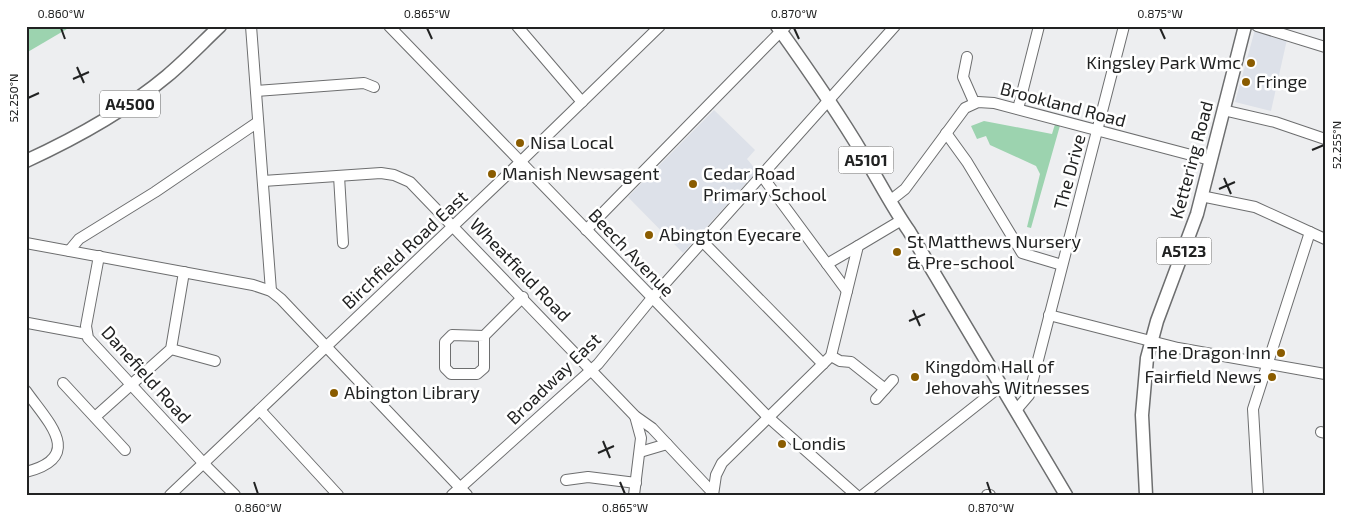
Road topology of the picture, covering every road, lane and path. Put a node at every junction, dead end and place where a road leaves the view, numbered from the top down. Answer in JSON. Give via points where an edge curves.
{"nodes":[{"id":1,"x":220,"y":26,"type":"edge"},
{"id":2,"x":251,"y":26,"type":"edge"},
{"id":3,"x":389,"y":26,"type":"edge"},
{"id":4,"x":517,"y":26,"type":"edge"},
{"id":5,"x":895,"y":26,"type":"edge"},
{"id":6,"x":1039,"y":26,"type":"edge"},
{"id":7,"x":1124,"y":26,"type":"edge"},
{"id":8,"x":1245,"y":26,"type":"edge"},
{"id":9,"x":1257,"y":26,"type":"edge"},
{"id":10,"x":782,"y":28,"type":"edge"},
{"id":11,"x":653,"y":29,"type":"edge"},
{"id":12,"x":1325,"y":47,"type":"edge"},
{"id":13,"x":967,"y":56,"type":"dead end"},
{"id":14,"x":374,"y":87,"type":"dead end"},
{"id":15,"x":256,"y":91,"type":"junction"},
{"id":16,"x":830,"y":100,"type":"junction"},
{"id":17,"x":582,"y":102,"type":"junction"},
{"id":18,"x":974,"y":102,"type":"junction"},
{"id":19,"x":1018,"y":109,"type":"junction"},
{"id":20,"x":1223,"y":110,"type":"junction"},
{"id":21,"x":258,"y":122,"type":"junction"},
{"id":22,"x":1097,"y":130,"type":"junction"},
{"id":23,"x":946,"y":133,"type":"junction"},
{"id":24,"x":1325,"y":139,"type":"edge"},
{"id":25,"x":1210,"y":160,"type":"junction"},
{"id":26,"x":26,"y":162,"type":"edge"},
{"id":27,"x":520,"y":162,"type":"junction"},
{"id":28,"x":339,"y":176,"type":"junction"},
{"id":29,"x":762,"y":176,"type":"junction"},
{"id":30,"x":263,"y":181,"type":"junction"},
{"id":31,"x":1201,"y":196,"type":"junction"},
{"id":32,"x":891,"y":200,"type":"junction"},
{"id":33,"x":900,"y":220,"type":"junction"},
{"id":34,"x":454,"y":225,"type":"junction"},
{"id":35,"x":586,"y":230,"type":"junction"},
{"id":36,"x":1310,"y":232,"type":"junction"},
{"id":37,"x":1325,"y":239,"type":"edge"},
{"id":38,"x":703,"y":242,"type":"junction"},
{"id":39,"x":26,"y":243,"type":"edge"},
{"id":40,"x":343,"y":243,"type":"dead end"},
{"id":41,"x":858,"y":246,"type":"junction"},
{"id":42,"x":69,"y":251,"type":"junction"},
{"id":43,"x":99,"y":256,"type":"junction"},
{"id":44,"x":827,"y":264,"type":"junction"},
{"id":45,"x":1062,"y":265,"type":"junction"},
{"id":46,"x":184,"y":272,"type":"junction"},
{"id":47,"x":847,"y":290,"type":"junction"},
{"id":48,"x":271,"y":291,"type":"junction"},
{"id":49,"x":523,"y":297,"type":"junction"},
{"id":50,"x":652,"y":298,"type":"junction"},
{"id":51,"x":1049,"y":315,"type":"junction"},
{"id":52,"x":28,"y":323,"type":"dead end"},
{"id":53,"x":87,"y":334,"type":"junction"},
{"id":54,"x":484,"y":336,"type":"junction"},
{"id":55,"x":1150,"y":342,"type":"junction"},
{"id":56,"x":326,"y":347,"type":"junction"},
{"id":57,"x":171,"y":349,"type":"junction"},
{"id":58,"x":831,"y":356,"type":"junction"},
{"id":59,"x":216,"y":361,"type":"dead end"},
{"id":60,"x":1267,"y":363,"type":"junction"},
{"id":61,"x":823,"y":364,"type":"junction"},
{"id":62,"x":592,"y":370,"type":"junction"},
{"id":63,"x":1325,"y":374,"type":"edge"},
{"id":64,"x":893,"y":380,"type":"dead end"},
{"id":65,"x":64,"y":383,"type":"dead end"},
{"id":66,"x":131,"y":384,"type":"junction"},
{"id":67,"x":1002,"y":385,"type":"junction"},
{"id":68,"x":885,"y":389,"type":"junction"},
{"id":69,"x":26,"y":391,"type":"edge"},
{"id":70,"x":876,"y":399,"type":"dead end"},
{"id":71,"x":1017,"y":409,"type":"junction"},
{"id":72,"x":260,"y":410,"type":"junction"},
{"id":73,"x":635,"y":416,"type":"junction"},
{"id":74,"x":95,"y":417,"type":"junction"},
{"id":75,"x":768,"y":417,"type":"junction"},
{"id":76,"x":667,"y":444,"type":"junction"},
{"id":77,"x":125,"y":450,"type":"dead end"},
{"id":78,"x":640,"y":452,"type":"junction"},
{"id":79,"x":203,"y":463,"type":"junction"},
{"id":80,"x":26,"y":472,"type":"edge"},
{"id":81,"x":1145,"y":477,"type":"junction"},
{"id":82,"x":566,"y":480,"type":"dead end"},
{"id":83,"x":636,"y":482,"type":"junction"},
{"id":84,"x":1064,"y":490,"type":"edge"},
{"id":85,"x":464,"y":491,"type":"edge"},
{"id":86,"x":713,"y":494,"type":"edge"},
{"id":87,"x":170,"y":495,"type":"edge"},
{"id":88,"x":235,"y":495,"type":"edge"},
{"id":89,"x":338,"y":495,"type":"edge"},
{"id":90,"x":452,"y":495,"type":"edge"},
{"id":91,"x":634,"y":495,"type":"edge"},
{"id":92,"x":856,"y":495,"type":"edge"},
{"id":93,"x":863,"y":495,"type":"edge"},
{"id":94,"x":1072,"y":495,"type":"edge"},
{"id":95,"x":1138,"y":495,"type":"edge"},
{"id":96,"x":1146,"y":495,"type":"edge"},
{"id":97,"x":1258,"y":495,"type":"edge"}],
"edges":[{"from":1,"to":26,"type":"main road","number":"A4500","via":[[166,77],[130,104],[93,128]]},
{"from":2,"to":15,"type":"street"},
{"from":3,"to":27,"type":"street","name":"Beech Avenue"},
{"from":4,"to":17,"type":"street"},
{"from":5,"to":16,"type":"street","name":"Broadway East"},
{"from":6,"to":19,"type":"street"},
{"from":7,"to":22,"type":"street","name":"The Drive"},
{"from":8,"to":20,"type":"main road","name":"Kettering Road","number":"A5123"},
{"from":9,"to":12,"type":"street"},
{"from":10,"to":16,"type":"main road","number":"A5101"},
{"from":10,"to":35,"type":"street"},
{"from":11,"to":17,"type":"street","name":"Birchfield Road East"},
{"from":13,"to":18,"type":"street","via":[[963,77]]},
{"from":14,"to":15,"type":"street","via":[[364,83]]},
{"from":15,"to":21,"type":"street"},
{"from":16,"to":29,"type":"street","name":"Broadway East"},
{"from":16,"to":32,"type":"main road","number":"A5101"},
{"from":17,"to":27,"type":"street","name":"Birchfield Road East"},
{"from":18,"to":19,"type":"street","name":"Brookland Road"},
{"from":18,"to":23,"type":"street","name":"Brookland Road","via":[[965,108]]},
{"from":19,"to":22,"type":"street","name":"Brookland Road"},
{"from":20,"to":24,"type":"street","via":[[1275,122]]},
{"from":20,"to":25,"type":"main road","name":"Kettering Road","number":"A5123"},
{"from":21,"to":30,"type":"street"},
{"from":21,"to":42,"type":"street","via":[[79,239]]},
{"from":22,"to":25,"type":"street","name":"Brookland Road"},
{"from":22,"to":45,"type":"street","name":"The Drive"},
{"from":23,"to":32,"type":"street","name":"Brookland Road","via":[[902,192]]},
{"from":23,"to":45,"type":"street","via":[[1022,253]]},
{"from":25,"to":31,"type":"main road","name":"Kettering Road","number":"A5123"},
{"from":27,"to":34,"type":"street","name":"Birchfield Road East"},
{"from":27,"to":35,"type":"street","name":"Beech Avenue"},
{"from":28,"to":30,"type":"street","name":"Wheatfield Road"},
{"from":28,"to":34,"type":"street","name":"Wheatfield Road","via":[[381,173],[406,179]]},
{"from":28,"to":40,"type":"street"},
{"from":29,"to":38,"type":"street","name":"Broadway East"},
{"from":29,"to":44,"type":"street"},
{"from":30,"to":48,"type":"street"},
{"from":31,"to":36,"type":"street","via":[[1255,207]]},
{"from":31,"to":55,"type":"main road","name":"Kettering Road","number":"A5123"},
{"from":32,"to":33,"type":"main road","number":"A5101"},
{"from":33,"to":41,"type":"street"},
{"from":33,"to":67,"type":"main road","number":"A5101"},
{"from":34,"to":49,"type":"street","name":"Wheatfield Road"},
{"from":34,"to":56,"type":"street","name":"Birchfield Road East"},
{"from":35,"to":50,"type":"street","name":"Beech Avenue"},
{"from":36,"to":37,"type":"street"},
{"from":36,"to":60,"type":"street"},
{"from":38,"to":50,"type":"street","name":"Broadway East"},
{"from":38,"to":61,"type":"street"},
{"from":39,"to":42,"type":"street"},
{"from":41,"to":44,"type":"street"},
{"from":41,"to":47,"type":"street"},
{"from":42,"to":43,"type":"street"},
{"from":43,"to":46,"type":"street"},
{"from":43,"to":53,"type":"street","name":"Danefield Road"},
{"from":44,"to":47,"type":"street"},
{"from":45,"to":51,"type":"street","name":"The Drive"},
{"from":46,"to":48,"type":"street"},
{"from":46,"to":57,"type":"street"},
{"from":47,"to":58,"type":"street"},
{"from":48,"to":56,"type":"street"},
{"from":49,"to":54,"type":"street"},
{"from":49,"to":62,"type":"street","name":"Wheatfield Road"},
{"from":50,"to":62,"type":"street","name":"Broadway East"},
{"from":50,"to":75,"type":"street","name":"Beech Avenue"},
{"from":51,"to":55,"type":"street"},
{"from":51,"to":71,"type":"street","name":"The Drive","via":[[1029,395]]},
{"from":52,"to":53,"type":"street"},
{"from":53,"to":66,"type":"street","name":"Danefield Road"},
{"from":54,"to":54,"type":"street","via":[[484,368],[477,374],[451,374],[445,368],[446,342],[452,335]]},
{"from":55,"to":60,"type":"street"},
{"from":55,"to":81,"type":"main road","name":"Kettering Road","number":"A5123","via":[[1143,391]]},
{"from":56,"to":72,"type":"street","name":"Birchfield Road East"},
{"from":56,"to":85,"type":"street"},
{"from":57,"to":59,"type":"street"},
{"from":57,"to":66,"type":"street"},
{"from":58,"to":61,"type":"street"},
{"from":58,"to":68,"type":"street","via":[[851,362]]},
{"from":60,"to":63,"type":"street"},
{"from":60,"to":97,"type":"street","via":[[1253,409]]},
{"from":61,"to":75,"type":"street"},
{"from":62,"to":73,"type":"street","name":"Wheatfield Road"},
{"from":62,"to":85,"type":"street","name":"Broadway East"},
{"from":64,"to":68,"type":"street"},
{"from":65,"to":74,"type":"street"},
{"from":66,"to":74,"type":"street"},
{"from":66,"to":79,"type":"street","name":"Danefield Road"},
{"from":67,"to":71,"type":"main road","number":"A5101"},
{"from":67,"to":93,"type":"street"},
{"from":68,"to":70,"type":"street"},
{"from":69,"to":80,"type":"street","via":[[58,440],[50,463]]},
{"from":71,"to":84,"type":"main road","number":"A5101"},
{"from":72,"to":79,"type":"street","name":"Birchfield Road East"},
{"from":72,"to":89,"type":"street"},
{"from":73,"to":76,"type":"street","name":"Wheatfield Road"},
{"from":73,"to":78,"type":"street","via":[[641,438]]},
{"from":74,"to":77,"type":"street"},
{"from":75,"to":86,"type":"street","via":[[722,463]]},
{"from":75,"to":92,"type":"street","name":"Beech Avenue"},
{"from":76,"to":78,"type":"street"},
{"from":76,"to":86,"type":"street","name":"Wheatfield Road"},
{"from":78,"to":83,"type":"street"},
{"from":79,"to":87,"type":"street","name":"Birchfield Road East"},
{"from":79,"to":88,"type":"street","name":"Danefield Road"},
{"from":81,"to":95,"type":"main road","name":"Kettering Road","number":"A5123"},
{"from":81,"to":96,"type":"main road","name":"Kettering Road","number":"A5123"},
{"from":82,"to":83,"type":"street","via":[[588,477]]},
{"from":83,"to":91,"type":"street"},
{"from":84,"to":94,"type":"main road","number":"A5101"},
{"from":85,"to":90,"type":"street","name":"Broadway East"}]}
